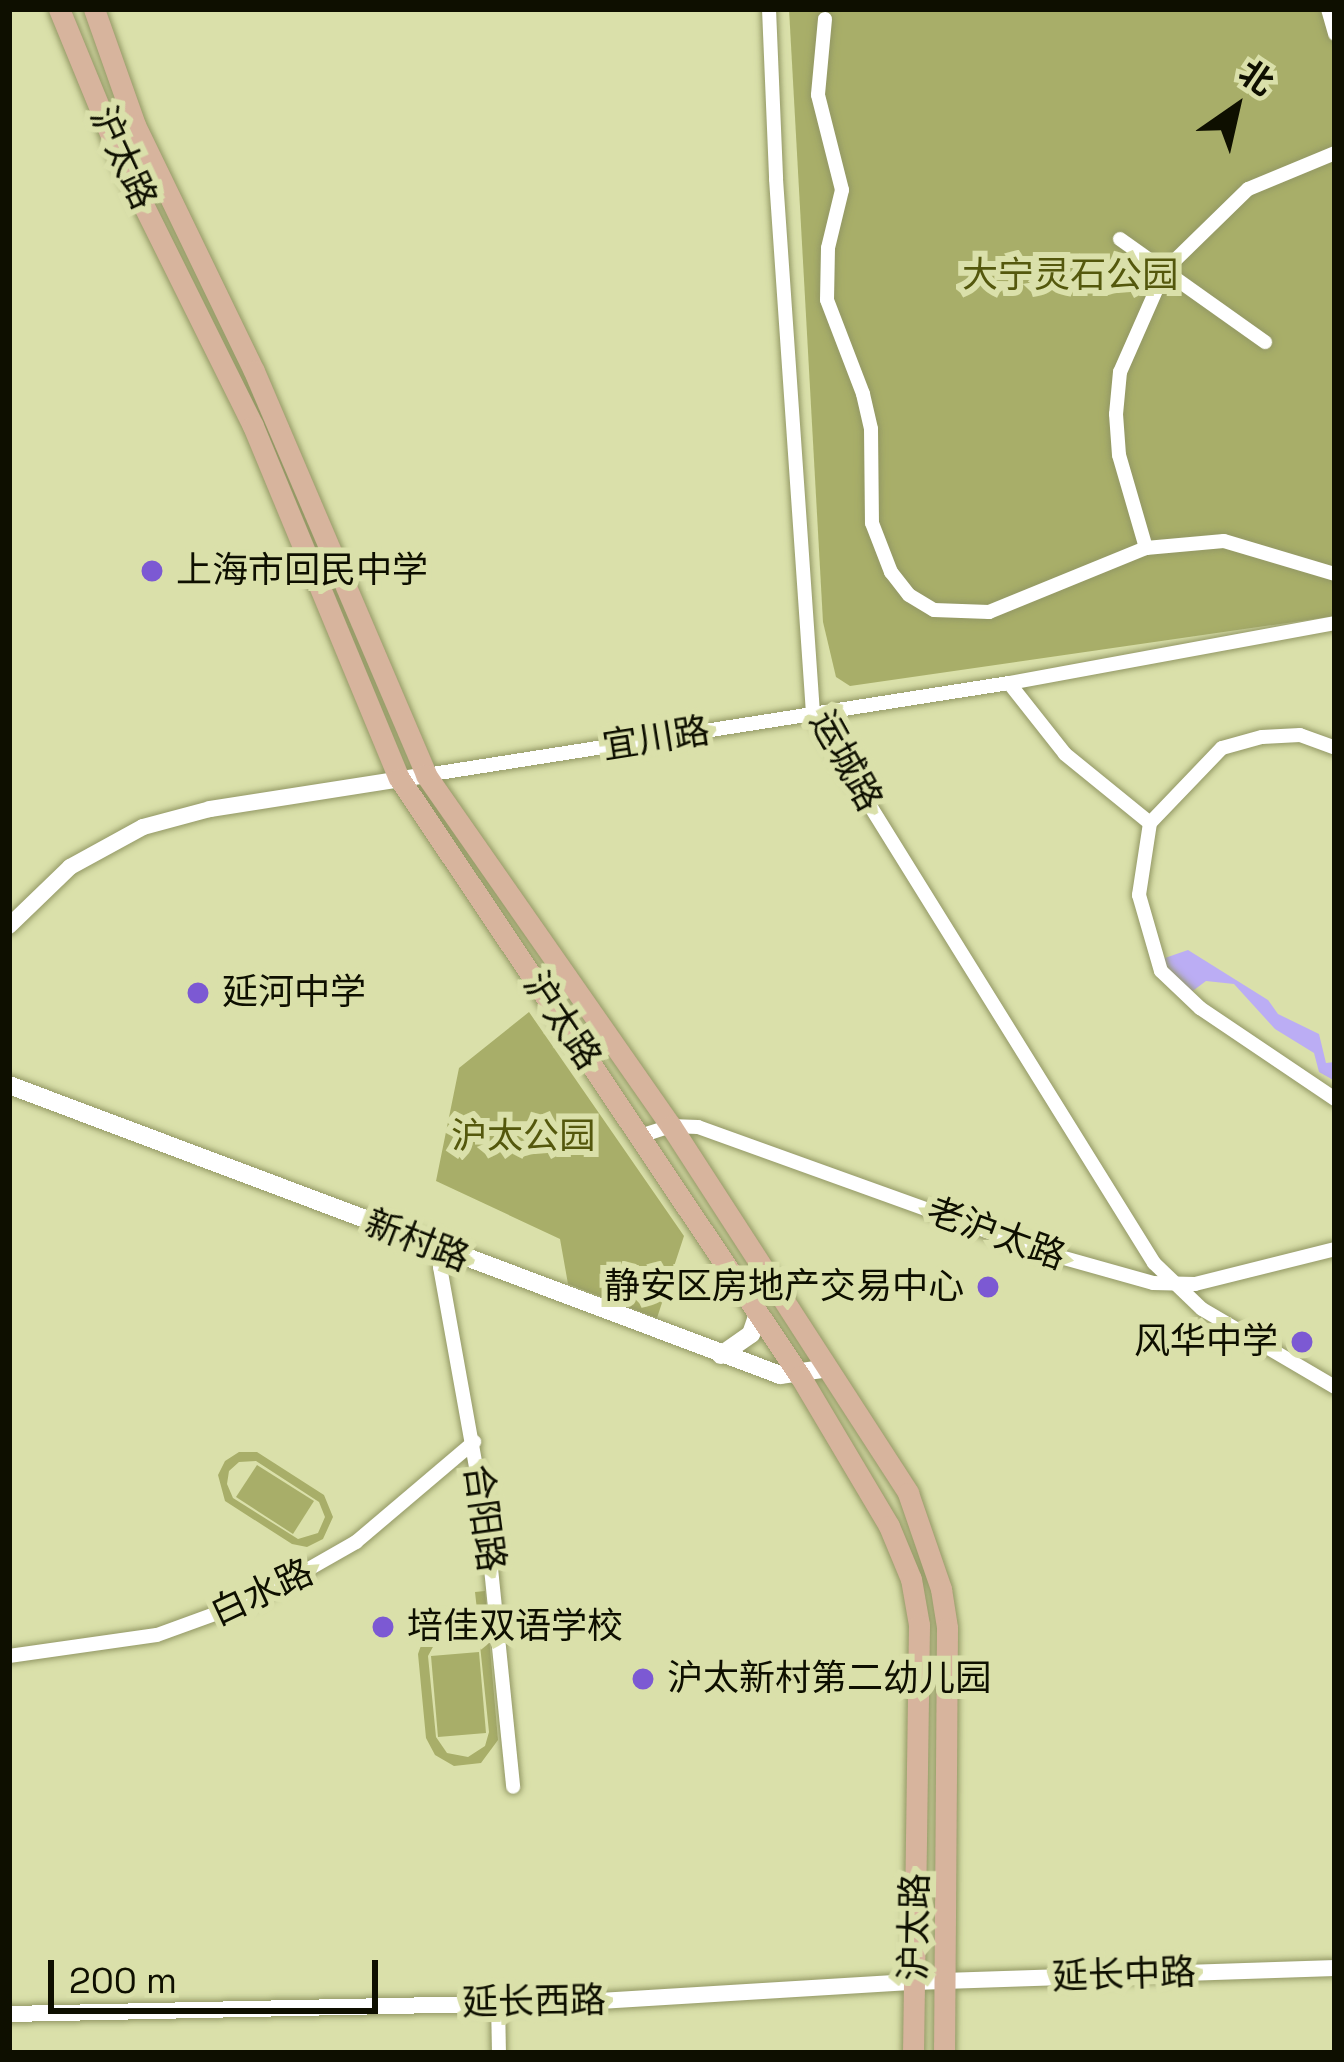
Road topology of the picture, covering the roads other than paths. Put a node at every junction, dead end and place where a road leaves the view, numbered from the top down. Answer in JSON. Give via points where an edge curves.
{"nodes":[{"id":1,"x":59,"y":9,"type":"edge"},
{"id":2,"x":94,"y":9,"type":"edge"},
{"id":3,"x":769,"y":9,"type":"edge"},
{"id":4,"x":1328,"y":9,"type":"edge"},
{"id":5,"x":825,"y":19,"type":"dead end"},
{"id":6,"x":1335,"y":34,"type":"edge"},
{"id":7,"x":1335,"y":153,"type":"edge"},
{"id":8,"x":1120,"y":239,"type":"dead end"},
{"id":9,"x":1165,"y":270,"type":"junction"},
{"id":10,"x":1265,"y":342,"type":"dead end"},
{"id":11,"x":1146,"y":548,"type":"junction"},
{"id":12,"x":1335,"y":574,"type":"edge"},
{"id":13,"x":1335,"y":623,"type":"edge"},
{"id":14,"x":1009,"y":683,"type":"junction"},
{"id":15,"x":813,"y":714,"type":"junction"},
{"id":16,"x":1335,"y":748,"type":"edge"},
{"id":17,"x":426,"y":775,"type":"junction"},
{"id":18,"x":399,"y":778,"type":"junction"},
{"id":19,"x":1150,"y":823,"type":"junction"},
{"id":20,"x":9,"y":926,"type":"edge"},
{"id":21,"x":9,"y":1085,"type":"edge"},
{"id":22,"x":1335,"y":1099,"type":"edge"},
{"id":23,"x":671,"y":1126,"type":"junction"},
{"id":24,"x":640,"y":1136,"type":"junction"},
{"id":25,"x":1335,"y":1249,"type":"edge"},
{"id":26,"x":445,"y":1252,"type":"junction"},
{"id":27,"x":1173,"y":1285,"type":"junction"},
{"id":28,"x":758,"y":1314,"type":"junction"},
{"id":29,"x":721,"y":1355,"type":"junction"},
{"id":30,"x":829,"y":1368,"type":"junction"},
{"id":31,"x":800,"y":1376,"type":"junction"},
{"id":32,"x":1335,"y":1387,"type":"edge"},
{"id":33,"x":474,"y":1442,"type":"junction"},
{"id":34,"x":9,"y":1656,"type":"edge"},
{"id":35,"x":514,"y":1787,"type":"dead end"},
{"id":36,"x":1335,"y":1968,"type":"edge"},
{"id":37,"x":945,"y":1981,"type":"junction"},
{"id":38,"x":914,"y":1982,"type":"junction"},
{"id":39,"x":498,"y":2002,"type":"junction"},
{"id":40,"x":9,"y":2014,"type":"edge"},
{"id":41,"x":499,"y":2053,"type":"edge"},
{"id":42,"x":913,"y":2053,"type":"edge"},
{"id":43,"x":944,"y":2053,"type":"edge"}],
"edges":[{"from":1,"to":18,"type":"main road","name":"沪太路","via":[[121,160],[253,426]]},
{"from":2,"to":17,"type":"main road","name":"沪太路","via":[[135,125],[254,371]]},
{"from":3,"to":15,"type":"street","name":"运城路"},
{"from":4,"to":6,"type":"street"},
{"from":5,"to":11,"type":"street","via":[[818,95],[842,190],[828,248],[827,301],[863,394],[872,523],[891,572],[934,610],[989,612]]},
{"from":7,"to":9,"type":"street","via":[[1248,190]]},
{"from":8,"to":9,"type":"street"},
{"from":9,"to":10,"type":"street"},
{"from":9,"to":11,"type":"street","via":[[1120,372],[1116,414],[1119,455]]},
{"from":11,"to":12,"type":"street","via":[[1225,541]]},
{"from":13,"to":14,"type":"street","name":"宜川路"},
{"from":14,"to":15,"type":"street","name":"宜川路"},
{"from":14,"to":19,"type":"street","via":[[1065,754]]},
{"from":15,"to":17,"type":"street","name":"宜川路"},
{"from":15,"to":27,"type":"street","name":"运城路"},
{"from":16,"to":19,"type":"street","via":[[1300,735],[1222,748]]},
{"from":17,"to":18,"type":"street","name":"宜川路"},
{"from":17,"to":23,"type":"main road","name":"沪太路"},
{"from":18,"to":20,"type":"street","name":"宜川路","via":[[143,827],[70,867]]},
{"from":18,"to":24,"type":"main road","name":"沪太路"},
{"from":19,"to":22,"type":"street","via":[[1139,895],[1161,970],[1200,1008]]},
{"from":21,"to":26,"type":"main road","name":"新村路"},
{"from":23,"to":24,"type":"street","name":"老沪太路"},
{"from":23,"to":27,"type":"street","name":"老沪太路","via":[[698,1127],[1102,1271]]},
{"from":23,"to":30,"type":"main road","name":"沪太路"},
{"from":24,"to":28,"type":"main road","name":"沪太路"},
{"from":25,"to":27,"type":"street"},
{"from":26,"to":29,"type":"main road","name":"新村路"},
{"from":26,"to":33,"type":"street","name":"合阳路","via":[[440,1267]]},
{"from":27,"to":32,"type":"street","name":"老沪太路"},
{"from":28,"to":29,"type":"main road","via":[[751,1334]]},
{"from":28,"to":31,"type":"main road","name":"沪太路"},
{"from":29,"to":31,"type":"main road","name":"新村路"},
{"from":30,"to":31,"type":"main road","name":"新村路"},
{"from":30,"to":37,"type":"main road","name":"沪太路","via":[[908,1493],[941,1588],[948,1686]]},
{"from":31,"to":38,"type":"main road","name":"沪太路","via":[[863,1476],[911,1579],[919,1625]]},
{"from":33,"to":34,"type":"street","name":"白水路","via":[[356,1543],[256,1599],[158,1635]]},
{"from":33,"to":35,"type":"street","name":"合阳路"},
{"from":36,"to":37,"type":"street","name":"延长中路"},
{"from":37,"to":38,"type":"street","name":"延长中路"},
{"from":37,"to":43,"type":"main road","name":"沪太路"},
{"from":38,"to":39,"type":"street","name":"延长西路"},
{"from":38,"to":42,"type":"main road","name":"沪太路"},
{"from":39,"to":40,"type":"street","name":"延长西路"},
{"from":39,"to":41,"type":"street"}]}
